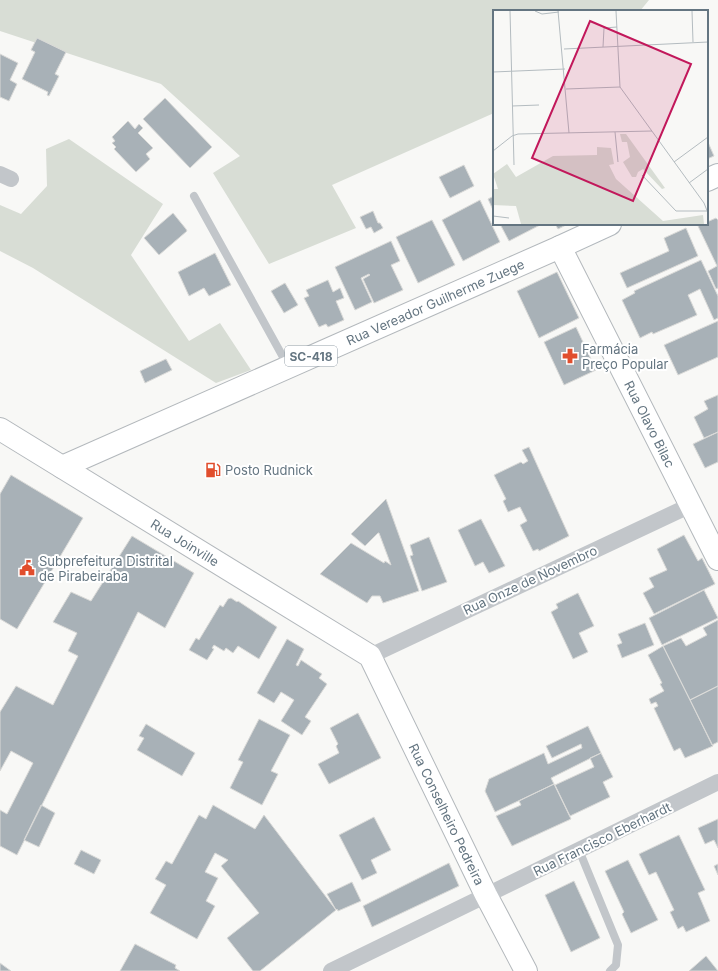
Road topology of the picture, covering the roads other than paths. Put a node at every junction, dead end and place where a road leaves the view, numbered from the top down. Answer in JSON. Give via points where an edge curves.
{"nodes":[{"id":1,"x":718,"y":175,"type":"edge"},
{"id":2,"x":708,"y":180,"type":"edge"},
{"id":3,"x":194,"y":196,"type":"dead end"},
{"id":4,"x":608,"y":225,"type":"edge"},
{"id":5,"x":560,"y":246,"type":"junction"},
{"id":6,"x":288,"y":366,"type":"junction"},
{"id":7,"x":0,"y":429,"type":"edge"},
{"id":8,"x":62,"y":467,"type":"junction"},
{"id":9,"x":691,"y":505,"type":"junction"},
{"id":10,"x":718,"y":559,"type":"edge"},
{"id":11,"x":370,"y":656,"type":"junction"},
{"id":12,"x":718,"y":782,"type":"edge"},
{"id":13,"x":578,"y":850,"type":"junction"},
{"id":14,"x":486,"y":895,"type":"junction"},
{"id":15,"x":331,"y":971,"type":"edge"},
{"id":16,"x":526,"y":971,"type":"edge"},
{"id":17,"x":610,"y":971,"type":"edge"}],
"edges":[{"from":1,"to":2,"type":"main road"},
{"from":3,"to":6,"type":"lane"},
{"from":4,"to":5,"type":"main road","name":"Rua Vereador Guilherme Zuege"},
{"from":5,"to":6,"type":"main road","name":"Rua Vereador Guilherme Zuege","number":"SC-418"},
{"from":5,"to":9,"type":"main road","name":"Rua Olavo Bilac"},
{"from":6,"to":8,"type":"main road","name":"Rua Vereador Guilherme Zuege","number":"SC-418"},
{"from":7,"to":8,"type":"main road","name":"Rua Joinville"},
{"from":8,"to":11,"type":"main road","name":"Rua Joinville"},
{"from":9,"to":10,"type":"main road","name":"Rua Olavo Bilac"},
{"from":9,"to":11,"type":"street","name":"Rua Onze de Novembro"},
{"from":11,"to":14,"type":"main road","name":"Rua Conselheiro Pedreira"},
{"from":12,"to":13,"type":"street","name":"Rua Francisco Eberhardt"},
{"from":13,"to":14,"type":"street","name":"Rua Francisco Eberhardt"},
{"from":13,"to":17,"type":"lane","via":[[618,945],[616,965]]},
{"from":14,"to":15,"type":"street","name":"Rua Francisco Eberhardt"},
{"from":14,"to":16,"type":"main road","name":"Rua Conselheiro Pedreira"}]}
